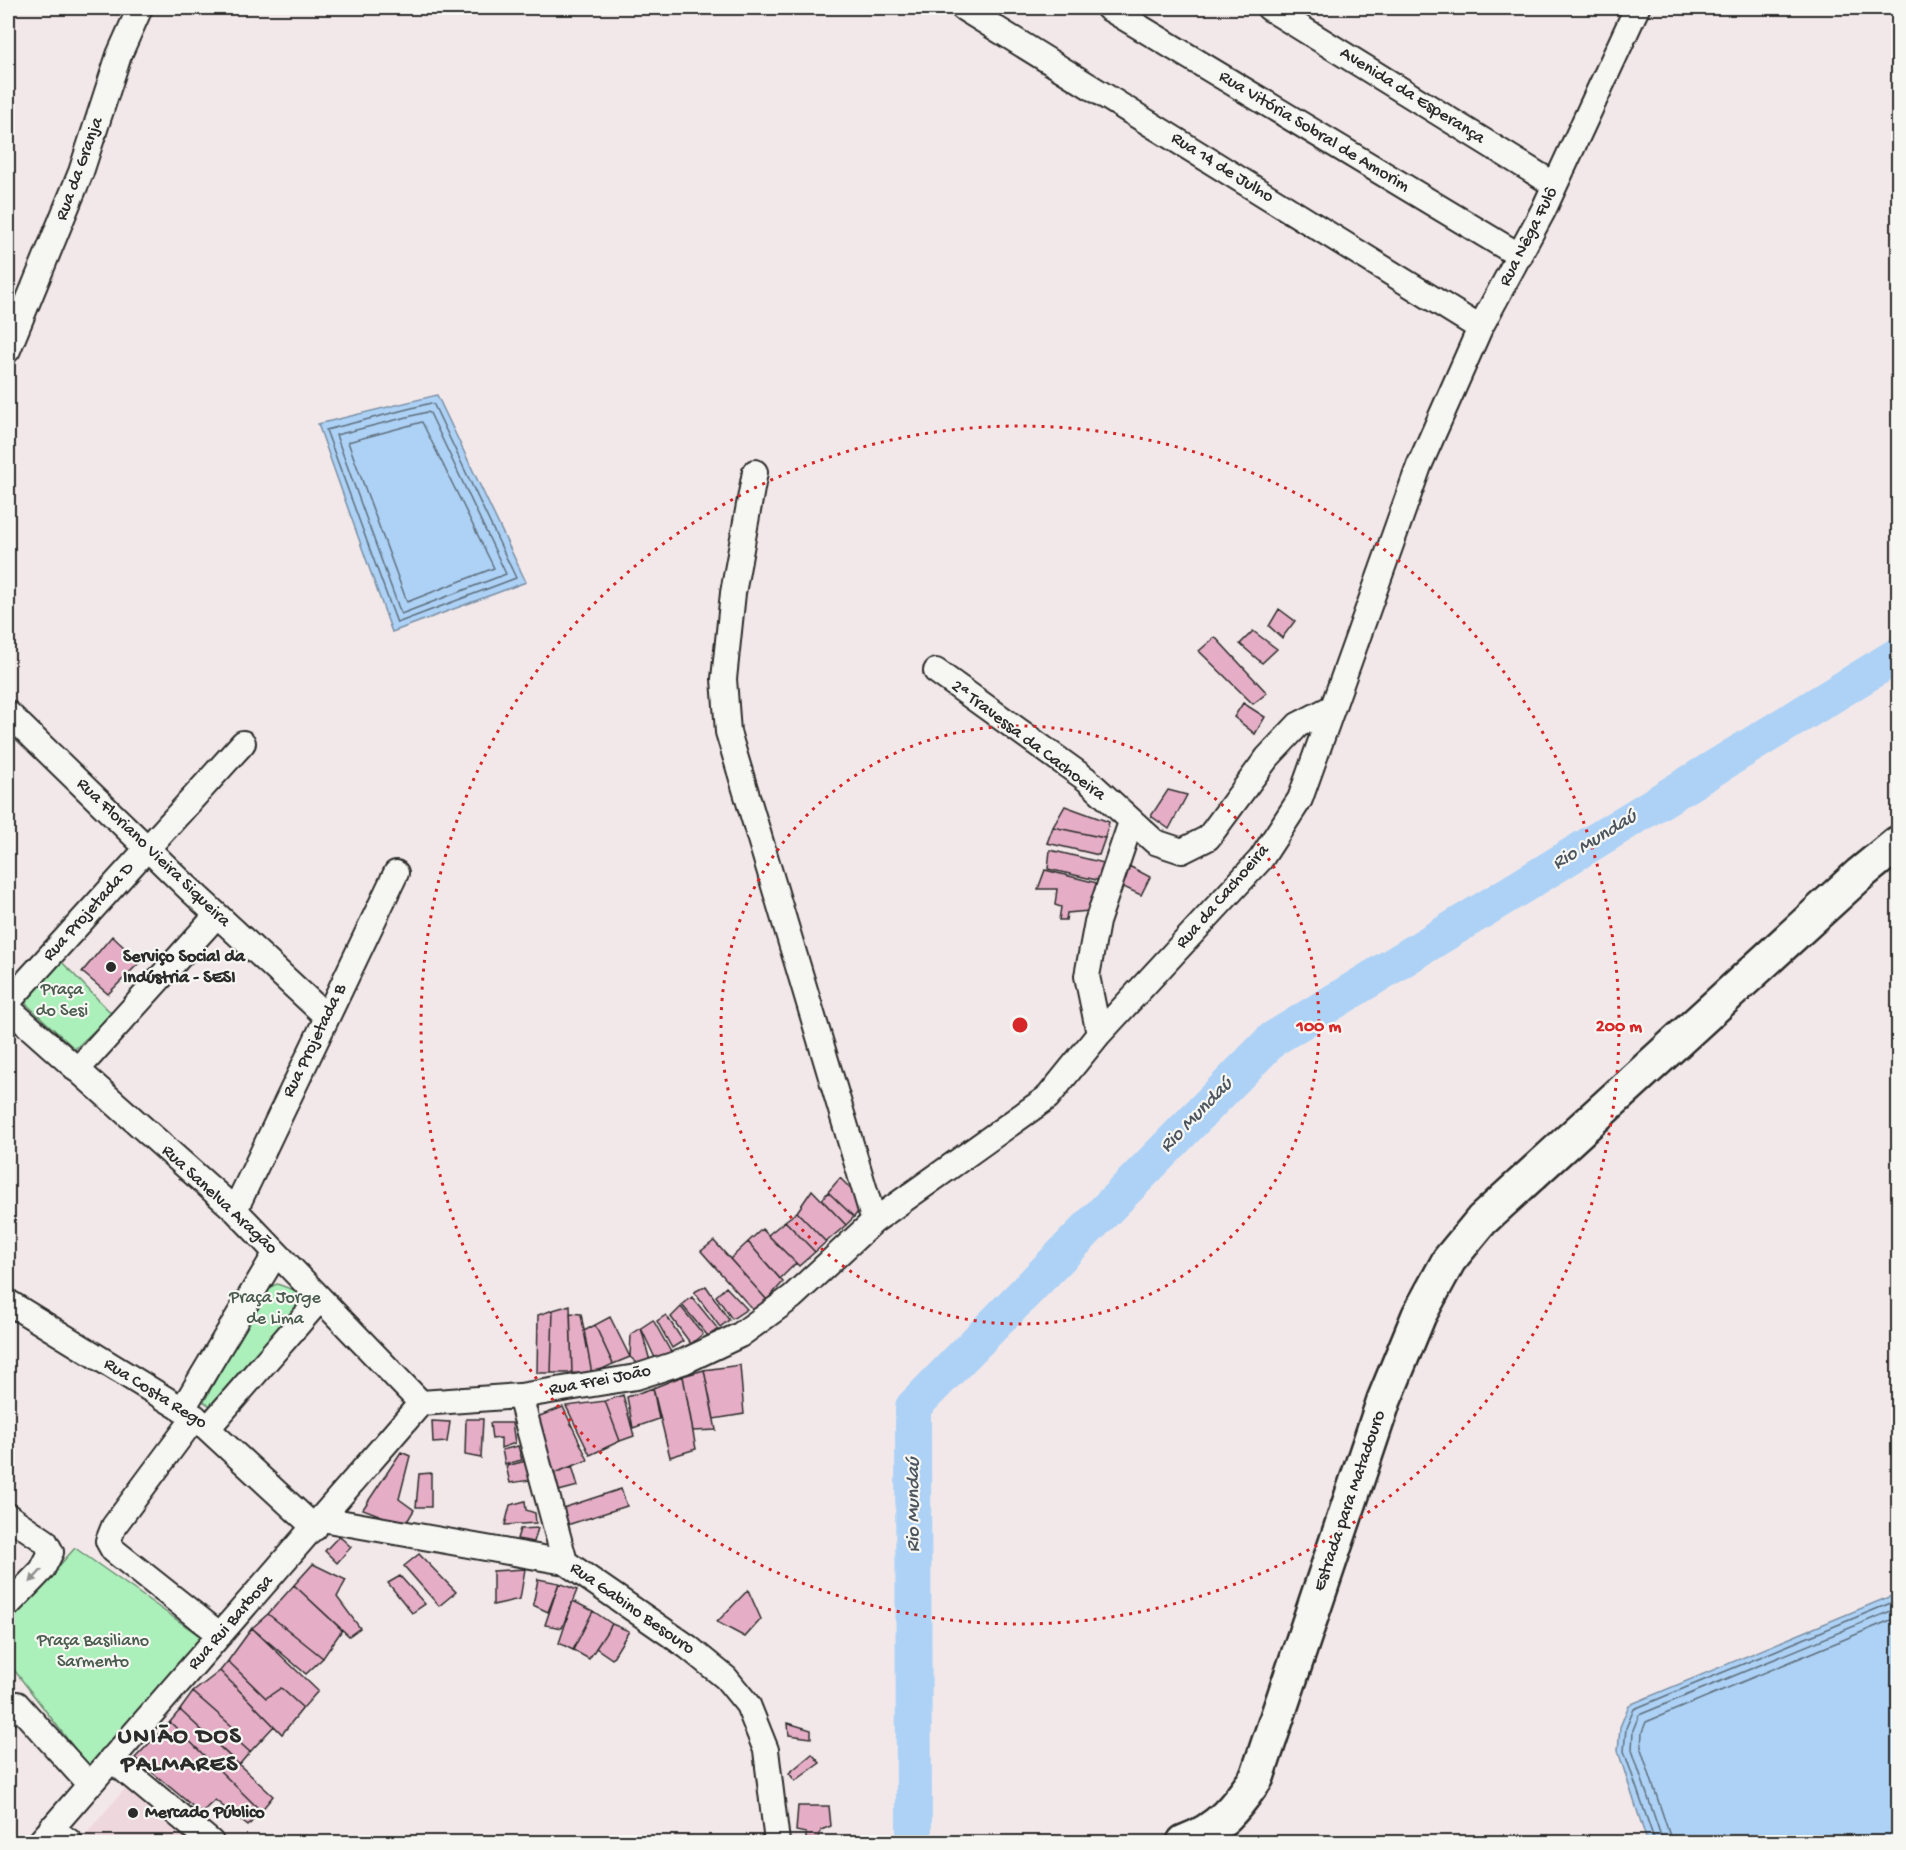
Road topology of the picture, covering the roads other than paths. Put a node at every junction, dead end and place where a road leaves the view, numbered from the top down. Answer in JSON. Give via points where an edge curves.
{"nodes":[{"id":1,"x":140,"y":8,"type":"edge"},
{"id":2,"x":963,"y":8,"type":"edge"},
{"id":3,"x":1108,"y":8,"type":"edge"},
{"id":4,"x":1269,"y":8,"type":"edge"},
{"id":5,"x":1637,"y":8,"type":"edge"},
{"id":6,"x":1555,"y":185,"type":"junction"},
{"id":7,"x":1520,"y":256,"type":"junction"},
{"id":8,"x":1480,"y":328,"type":"junction"},
{"id":9,"x":12,"y":340,"type":"edge"},
{"id":10,"x":1419,"y":466,"type":"joint"},
{"id":11,"x":755,"y":472,"type":"dead end"},
{"id":12,"x":936,"y":671,"type":"dead end"},
{"id":13,"x":1333,"y":707,"type":"junction"},
{"id":14,"x":8,"y":713,"type":"edge"},
{"id":15,"x":243,"y":743,"type":"dead end"},
{"id":16,"x":1131,"y":822,"type":"junction"},
{"id":17,"x":1899,"y":843,"type":"edge"},
{"id":18,"x":147,"y":848,"type":"junction"},
{"id":19,"x":396,"y":873,"type":"dead end"},
{"id":20,"x":217,"y":915,"type":"junction"},
{"id":21,"x":8,"y":1002,"type":"edge"},
{"id":22,"x":8,"y":1008,"type":"edge"},
{"id":23,"x":327,"y":1017,"type":"junction"},
{"id":24,"x":1099,"y":1034,"type":"junction"},
{"id":25,"x":77,"y":1070,"type":"junction"},
{"id":26,"x":235,"y":1210,"type":"junction"},
{"id":27,"x":874,"y":1221,"type":"junction"},
{"id":28,"x":276,"y":1253,"type":"junction"},
{"id":29,"x":320,"y":1299,"type":"junction"},
{"id":30,"x":8,"y":1302,"type":"edge"},
{"id":31,"x":520,"y":1396,"type":"junction"},
{"id":32,"x":421,"y":1403,"type":"junction"},
{"id":33,"x":195,"y":1418,"type":"junction"},
{"id":34,"x":8,"y":1516,"type":"edge"},
{"id":35,"x":319,"y":1524,"type":"junction"},
{"id":36,"x":565,"y":1562,"type":"junction"},
{"id":37,"x":8,"y":1605,"type":"edge"},
{"id":38,"x":220,"y":1635,"type":"junction"},
{"id":39,"x":12,"y":1709,"type":"edge"},
{"id":40,"x":111,"y":1759,"type":"junction"},
{"id":41,"x":89,"y":1784,"type":"junction"},
{"id":42,"x":54,"y":1838,"type":"edge"},
{"id":43,"x":211,"y":1842,"type":"edge"},
{"id":44,"x":777,"y":1842,"type":"edge"},
{"id":45,"x":1184,"y":1842,"type":"edge"}],
"edges":[{"from":1,"to":9,"type":"street","name":"Rua da Granja","via":[[119,56],[81,172]]},
{"from":2,"to":8,"type":"street","name":"Rua 14 de Julho"},
{"from":3,"to":7,"type":"street","name":"Rua Vitória Sobral de Amorim"},
{"from":4,"to":6,"type":"street","name":"Avenida da Esperança"},
{"from":5,"to":6,"type":"street","name":"Rua Nêga Fulô"},
{"from":6,"to":7,"type":"street","name":"Rua Nêga Fulô"},
{"from":7,"to":8,"type":"street","name":"Rua Nêga Fulô"},
{"from":8,"to":10,"type":"street","name":"Rua Nêga Fulô"},
{"from":10,"to":13,"type":"street","name":"Rua da Cachoeira"},
{"from":11,"to":27,"type":"street","via":[[733,593],[724,679],[728,732]]},
{"from":12,"to":16,"type":"street","name":"2ª Travessa da Cachoeira","via":[[1086,779]]},
{"from":13,"to":16,"type":"street","name":"2ª Travessa da Cachoeira","via":[[1298,725],[1267,758],[1208,838],[1193,848],[1182,851],[1155,842]]},
{"from":13,"to":24,"type":"street","name":"Rua da Cachoeira","via":[[1300,799],[1261,859]]},
{"from":14,"to":18,"type":"street","name":"Rua Floriano Vieira Siqueira"},
{"from":15,"to":18,"type":"street","name":"Rua Projetada D"},
{"from":16,"to":24,"type":"street","via":[[1097,922],[1088,976]]},
{"from":17,"to":45,"type":"street","name":"Estrada para Matadouro","via":[[1539,1166],[1482,1220],[1449,1260],[1419,1315],[1384,1400],[1257,1777],[1231,1814],[1204,1836]]},
{"from":18,"to":20,"type":"street","name":"Rua Floriano Vieira Siqueira"},
{"from":18,"to":21,"type":"street","name":"Rua Projetada D"},
{"from":19,"to":23,"type":"street","name":"Rua Projetada B"},
{"from":20,"to":23,"type":"street","name":"Rua Floriano Vieira Siqueira"},
{"from":20,"to":25,"type":"street"},
{"from":22,"to":25,"type":"street","name":"Rua Sanelva Aragão"},
{"from":23,"to":26,"type":"street","name":"Rua Projetada B"},
{"from":24,"to":27,"type":"street","name":"Rua da Cachoeira","via":[[1048,1097]]},
{"from":25,"to":26,"type":"street","name":"Rua Sanelva Aragão"},
{"from":26,"to":28,"type":"street","name":"Rua Sanelva Aragão"},
{"from":27,"to":31,"type":"street","name":"Rua Frei João","via":[[792,1297],[740,1335],[685,1361],[636,1377]]},
{"from":28,"to":29,"type":"street","name":"Rua Sanelva Aragão"},
{"from":28,"to":33,"type":"street"},
{"from":29,"to":32,"type":"street","name":"Rua Sanelva Aragão"},
{"from":29,"to":33,"type":"street"},
{"from":30,"to":33,"type":"street","name":"Rua Costa Rego"},
{"from":31,"to":32,"type":"street","name":"Rua Frei João"},
{"from":31,"to":36,"type":"street"},
{"from":32,"to":35,"type":"street","name":"Rua Rui Barbosa"},
{"from":33,"to":35,"type":"street","name":"Rua Costa Rego"},
{"from":33,"to":38,"type":"street","via":[[114,1526],[108,1541],[113,1550]]},
{"from":34,"to":37,"type":"street","one_way":true,"via":[[45,1541],[51,1552],[42,1570]]},
{"from":35,"to":36,"type":"street","name":"Rua Gabino Besouro"},
{"from":35,"to":38,"type":"street","name":"Rua Rui Barbosa"},
{"from":36,"to":44,"type":"street","name":"Rua Gabino Besouro","via":[[688,1647],[726,1678],[748,1705],[766,1750]]},
{"from":38,"to":40,"type":"street","name":"Rua Rui Barbosa"},
{"from":39,"to":41,"type":"street"},
{"from":40,"to":41,"type":"street","name":"Rua Rui Barbosa"},
{"from":40,"to":43,"type":"street"},
{"from":41,"to":42,"type":"street","name":"Rua Rui Barbosa"}]}
